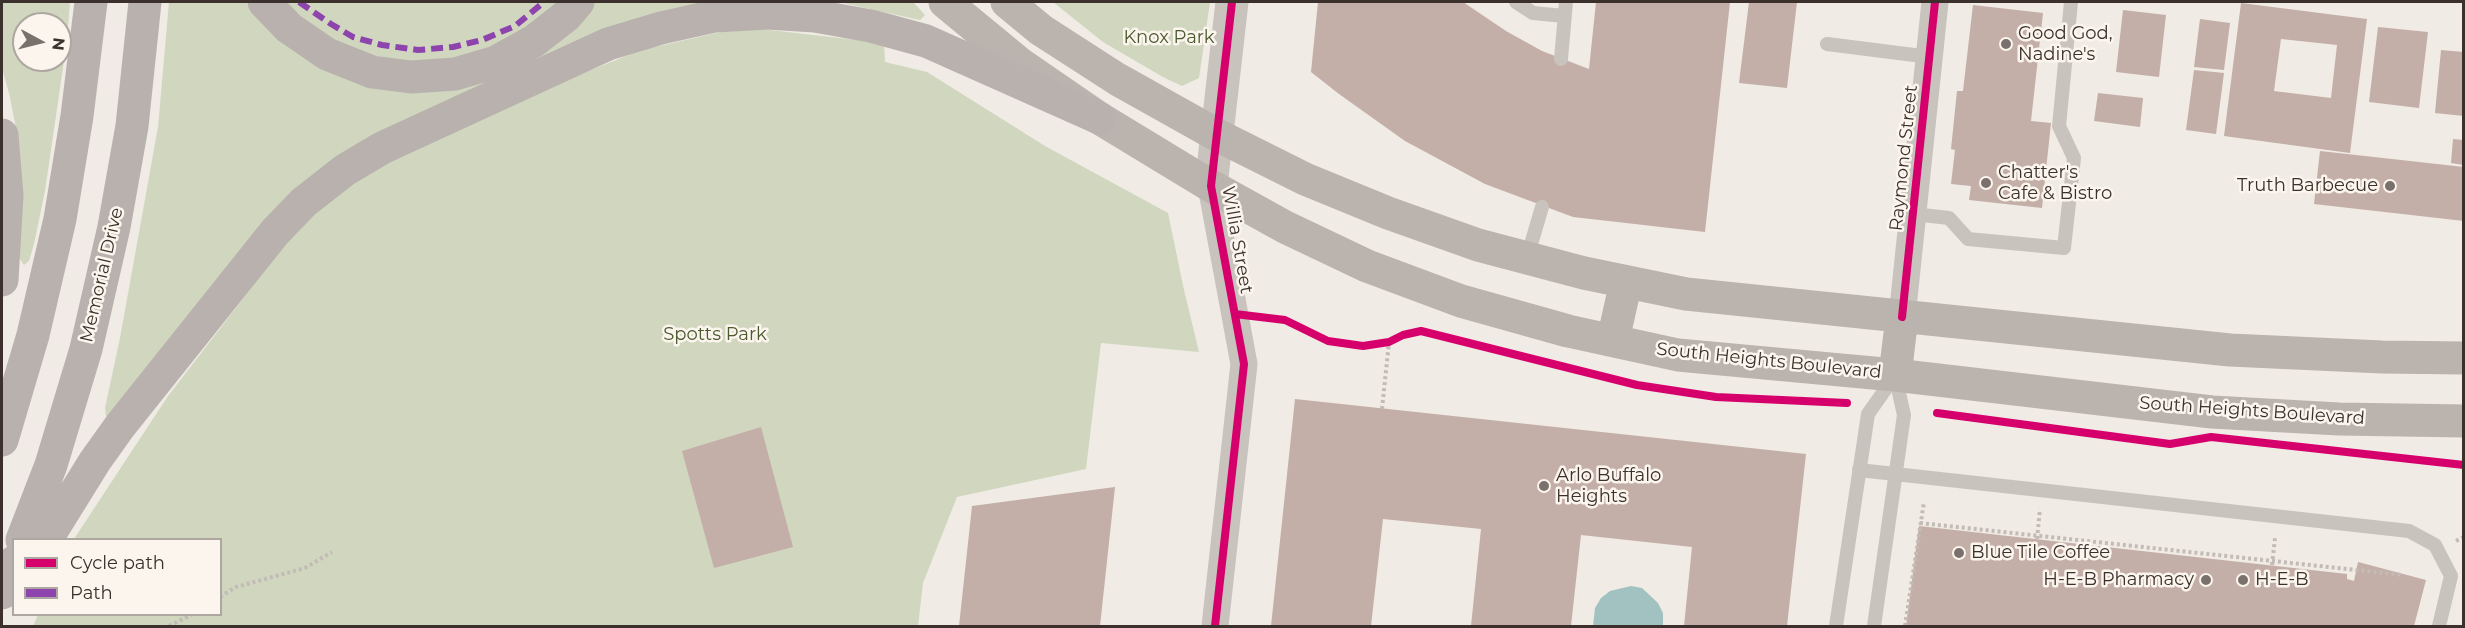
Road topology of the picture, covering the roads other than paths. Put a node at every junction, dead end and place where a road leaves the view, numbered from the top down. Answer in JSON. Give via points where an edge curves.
{"nodes":[{"id":1,"x":91,"y":2,"type":"edge"},
{"id":2,"x":146,"y":2,"type":"edge"},
{"id":3,"x":264,"y":2,"type":"edge"},
{"id":4,"x":578,"y":2,"type":"edge"},
{"id":5,"x":945,"y":2,"type":"edge"},
{"id":6,"x":1007,"y":2,"type":"edge"},
{"id":7,"x":1232,"y":2,"type":"edge"},
{"id":8,"x":1516,"y":2,"type":"edge"},
{"id":9,"x":1935,"y":2,"type":"edge"},
{"id":10,"x":2071,"y":2,"type":"edge"},
{"id":11,"x":1565,"y":9,"type":"edge"},
{"id":12,"x":1827,"y":44,"type":"dead end"},
{"id":13,"x":1930,"y":57,"type":"junction"},
{"id":14,"x":1561,"y":59,"type":"dead end"},
{"id":15,"x":1099,"y":118,"type":"junction"},
{"id":16,"x":2,"y":135,"type":"edge"},
{"id":17,"x":1217,"y":135,"type":"junction"},
{"id":18,"x":1211,"y":186,"type":"junction"},
{"id":19,"x":1542,"y":207,"type":"dead end"},
{"id":20,"x":1913,"y":214,"type":"junction"},
{"id":21,"x":1527,"y":258,"type":"junction"},
{"id":22,"x":2,"y":280,"type":"edge"},
{"id":23,"x":1626,"y":282,"type":"junction"},
{"id":24,"x":1902,"y":317,"type":"junction"},
{"id":25,"x":1613,"y":340,"type":"junction"},
{"id":26,"x":2463,"y":358,"type":"edge"},
{"id":27,"x":1895,"y":375,"type":"junction"},
{"id":28,"x":2463,"y":397,"type":"edge"},
{"id":29,"x":2422,"y":420,"type":"junction"},
{"id":30,"x":2463,"y":421,"type":"edge"},
{"id":31,"x":2,"y":441,"type":"edge"},
{"id":32,"x":1859,"y":470,"type":"junction"},
{"id":33,"x":1896,"y":474,"type":"junction"},
{"id":34,"x":23,"y":538,"type":"edge"},
{"id":35,"x":47,"y":538,"type":"edge"},
{"id":36,"x":12,"y":567,"type":"edge"},
{"id":37,"x":2,"y":593,"type":"edge"},
{"id":38,"x":12,"y":596,"type":"edge"},
{"id":39,"x":2,"y":612,"type":"edge"},
{"id":40,"x":1215,"y":627,"type":"edge"},
{"id":41,"x":1836,"y":627,"type":"edge"},
{"id":42,"x":1874,"y":627,"type":"edge"},
{"id":43,"x":2439,"y":627,"type":"edge"}],
"edges":[{"from":1,"to":31,"type":"main road","via":[[60,219]]},
{"from":2,"to":34,"type":"main road","name":"Memorial Drive","via":[[132,126],[86,349],[51,465]]},
{"from":3,"to":4,"type":"main road","via":[[289,28],[327,54],[372,72],[411,77],[455,74],[496,62],[534,41]]},
{"from":5,"to":15,"type":"main road","name":"South Heights Boulevard","via":[[1019,63]]},
{"from":6,"to":17,"type":"main road","via":[[1041,30],[1117,79]]},
{"from":7,"to":17,"type":"street","name":"Willia Street"},
{"from":8,"to":11,"type":"lane","via":[[1533,13]]},
{"from":9,"to":13,"type":"street","name":"Raymond Street"},
{"from":10,"to":20,"type":"lane","via":[[2059,126],[2073,158],[2064,248],[1968,239],[1949,218]]},
{"from":11,"to":14,"type":"lane"},
{"from":12,"to":13,"type":"lane"},
{"from":13,"to":20,"type":"street","name":"Raymond Street"},
{"from":15,"to":18,"type":"main road","name":"South Heights Boulevard"},
{"from":15,"to":35,"type":"main road","via":[[926,41],[814,16],[715,16],[608,44],[382,147],[304,202],[275,232],[120,426]]},
{"from":16,"to":22,"type":"main road","via":[[7,195]]},
{"from":17,"to":18,"type":"street","name":"Willia Street"},
{"from":17,"to":21,"type":"main road","via":[[1305,179],[1388,213]]},
{"from":18,"to":25,"type":"main road","name":"South Heights Boulevard","via":[[1285,227],[1378,270],[1461,301]]},
{"from":18,"to":40,"type":"street","name":"Willia Street","via":[[1244,364]]},
{"from":19,"to":21,"type":"lane"},
{"from":20,"to":24,"type":"street","name":"Raymond Street"},
{"from":21,"to":23,"type":"main road"},
{"from":23,"to":24,"type":"main road","via":[[1686,294]]},
{"from":23,"to":25,"type":"main road"},
{"from":24,"to":26,"type":"main road","via":[[2230,350]]},
{"from":24,"to":27,"type":"main road"},
{"from":25,"to":27,"type":"main road","name":"South Heights Boulevard","via":[[1678,355]]},
{"from":27,"to":29,"type":"main road","name":"South Heights Boulevard","via":[[2212,412]]},
{"from":27,"to":32,"type":"lane","via":[[1868,414]]},
{"from":27,"to":33,"type":"lane","via":[[1904,415]]},
{"from":28,"to":29,"type":"main road"},
{"from":29,"to":30,"type":"main road","name":"South Heights Boulevard"},
{"from":32,"to":33,"type":"lane"},
{"from":32,"to":41,"type":"lane"},
{"from":33,"to":42,"type":"lane"},
{"from":33,"to":43,"type":"lane","via":[[2409,531],[2435,545],[2451,576]]},
{"from":36,"to":37,"type":"main road"},
{"from":38,"to":39,"type":"main road"}]}
